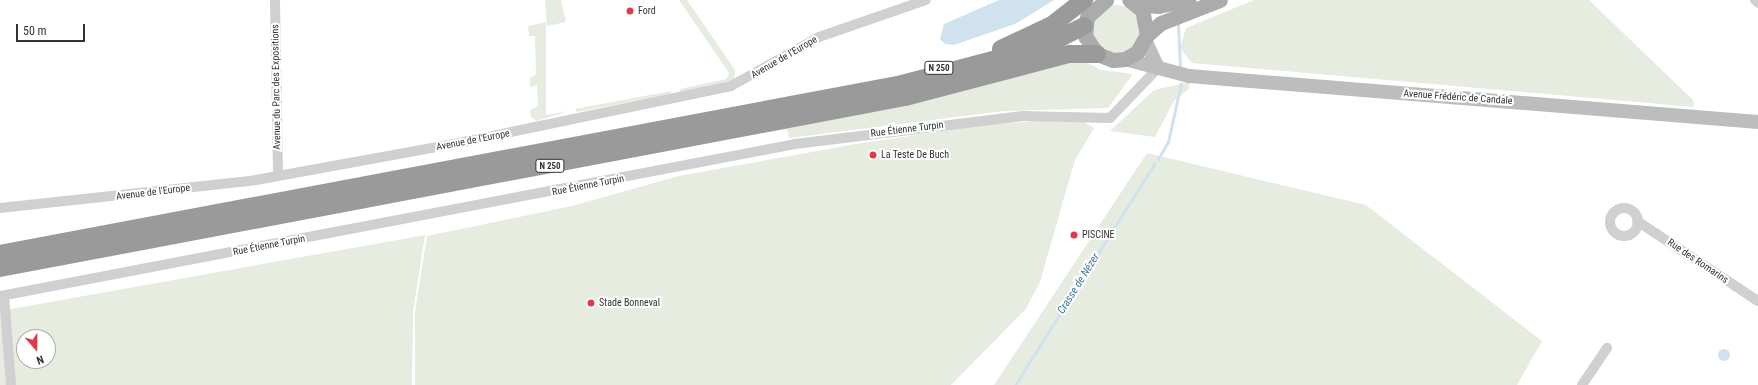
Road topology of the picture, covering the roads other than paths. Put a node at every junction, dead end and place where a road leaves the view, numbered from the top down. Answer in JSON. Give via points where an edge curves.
{"nodes":[{"id":1,"x":275,"y":0,"type":"edge"},
{"id":2,"x":926,"y":0,"type":"edge"},
{"id":3,"x":1098,"y":0,"type":"edge"},
{"id":4,"x":1188,"y":0,"type":"edge"},
{"id":5,"x":1220,"y":0,"type":"edge"},
{"id":6,"x":1755,"y":0,"type":"edge"},
{"id":7,"x":1132,"y":1,"type":"edge"},
{"id":8,"x":1758,"y":3,"type":"edge"},
{"id":9,"x":1084,"y":26,"type":"junction"},
{"id":10,"x":1146,"y":37,"type":"junction"},
{"id":11,"x":1097,"y":54,"type":"junction"},
{"id":12,"x":1125,"y":59,"type":"junction"},
{"id":13,"x":1158,"y":68,"type":"junction"},
{"id":14,"x":782,"y":107,"type":"junction"},
{"id":15,"x":1758,"y":122,"type":"edge"},
{"id":16,"x":278,"y":174,"type":"junction"},
{"id":17,"x":0,"y":208,"type":"edge"},
{"id":18,"x":1637,"y":221,"type":"dead end"},
{"id":19,"x":0,"y":254,"type":"edge"},
{"id":20,"x":0,"y":268,"type":"edge"},
{"id":21,"x":2,"y":296,"type":"edge"},
{"id":22,"x":1758,"y":301,"type":"edge"},
{"id":23,"x":1607,"y":348,"type":"dead end"},
{"id":24,"x":11,"y":385,"type":"edge"},
{"id":25,"x":1582,"y":385,"type":"edge"}],
"edges":[{"from":1,"to":16,"type":"street","name":"Avenue du Parc des Expositions"},
{"from":2,"to":16,"type":"street","name":"Avenue de l'Europe","via":[[819,37],[731,86],[456,144]]},
{"from":3,"to":9,"type":"main road","number":"N 250"},
{"from":3,"to":14,"type":"highway","number":"N 250","via":[[1014,44],[944,67]]},
{"from":4,"to":7,"type":"main road","via":[[1158,6]]},
{"from":5,"to":10,"type":"main road","via":[[1161,23]]},
{"from":6,"to":8,"type":"street"},
{"from":7,"to":10,"type":"main road","via":[[1146,18]]},
{"from":9,"to":11,"type":"main road","via":[[1085,36]]},
{"from":9,"to":14,"type":"highway","number":"N 250","via":[[1065,38],[986,64]]},
{"from":10,"to":12,"type":"main road","via":[[1137,52]]},
{"from":10,"to":13,"type":"street"},
{"from":11,"to":12,"type":"main road","number":"N 250","via":[[1113,60]]},
{"from":11,"to":20,"type":"highway","number":"N 250","via":[[1069,54],[904,97]]},
{"from":12,"to":13,"type":"street","name":"Avenue Frédéric de Candale"},
{"from":13,"to":15,"type":"street","name":"Avenue Frédéric de Candale","via":[[1170,74],[1211,78]]},
{"from":13,"to":21,"type":"street","name":"Rue Étienne Turpin","via":[[1110,118],[1023,116],[795,144]]},
{"from":14,"to":19,"type":"highway","number":"N 250"},
{"from":16,"to":17,"type":"street","name":"Avenue de l'Europe"},
{"from":18,"to":22,"type":"street","name":"Rue des Romarins"},
{"from":21,"to":24,"type":"street"},
{"from":23,"to":25,"type":"street"}]}
